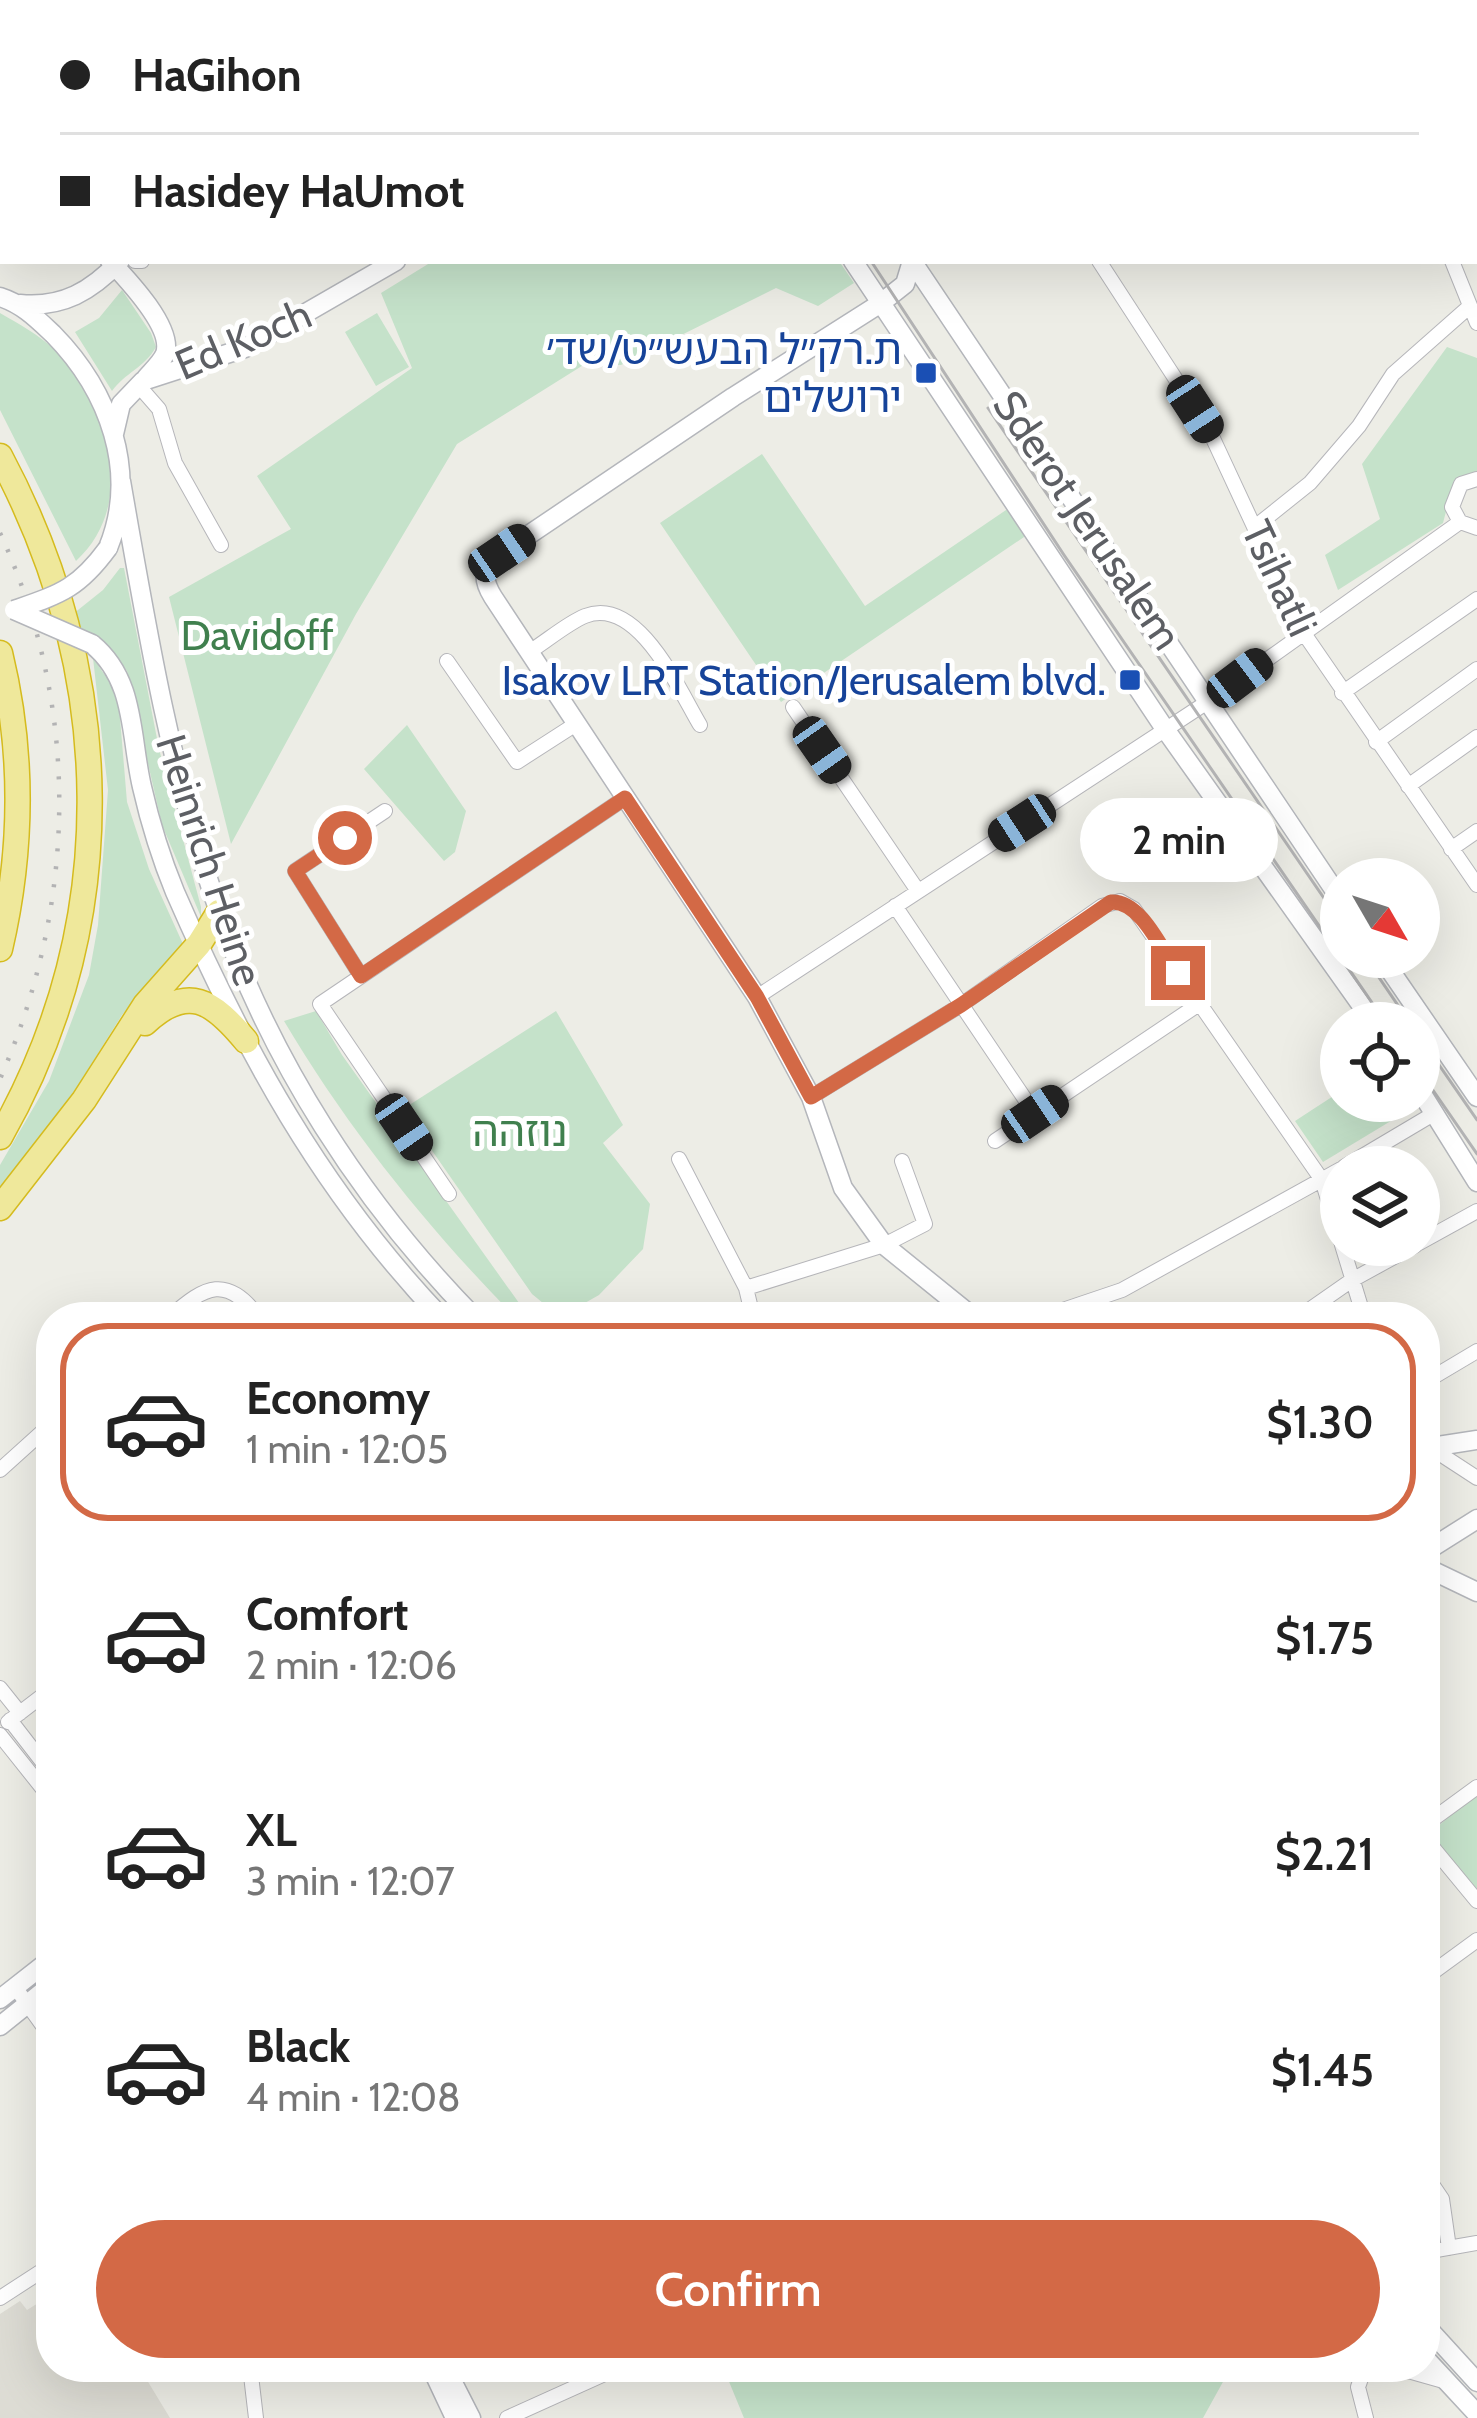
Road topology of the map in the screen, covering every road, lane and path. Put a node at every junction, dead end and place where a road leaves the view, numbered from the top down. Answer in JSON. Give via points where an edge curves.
{"nodes":[{"id":1,"x":121,"y":264,"type":"edge"},
{"id":2,"x":125,"y":264,"type":"edge"},
{"id":3,"x":385,"y":264,"type":"edge"},
{"id":4,"x":854,"y":264,"type":"edge"},
{"id":5,"x":855,"y":264,"type":"edge"},
{"id":6,"x":911,"y":264,"type":"edge"},
{"id":7,"x":914,"y":264,"type":"edge"},
{"id":8,"x":1101,"y":264,"type":"edge"},
{"id":9,"x":1453,"y":264,"type":"edge"},
{"id":10,"x":1477,"y":282,"type":"edge"},
{"id":11,"x":0,"y":297,"type":"edge"},
{"id":12,"x":1467,"y":300,"type":"junction"},
{"id":13,"x":20,"y":304,"type":"junction"},
{"id":14,"x":881,"y":304,"type":"junction"},
{"id":15,"x":1477,"y":323,"type":"edge"},
{"id":16,"x":826,"y":337,"type":"junction"},
{"id":17,"x":141,"y":383,"type":"junction"},
{"id":18,"x":114,"y":434,"type":"junction"},
{"id":19,"x":0,"y":456,"type":"edge"},
{"id":20,"x":1477,"y":478,"type":"edge"},
{"id":21,"x":121,"y":481,"type":"junction"},
{"id":22,"x":1460,"y":522,"type":"junction"},
{"id":23,"x":1255,"y":527,"type":"junction"},
{"id":24,"x":1477,"y":528,"type":"edge"},
{"id":25,"x":221,"y":545,"type":"dead end"},
{"id":26,"x":1477,"y":598,"type":"edge"},
{"id":27,"x":7,"y":609,"type":"edge"},
{"id":28,"x":1303,"y":632,"type":"junction"},
{"id":29,"x":529,"y":652,"type":"junction"},
{"id":30,"x":0,"y":653,"type":"edge"},
{"id":31,"x":447,"y":661,"type":"dead end"},
{"id":32,"x":1477,"y":669,"type":"edge"},
{"id":33,"x":1342,"y":693,"type":"junction"},
{"id":34,"x":1209,"y":701,"type":"junction"},
{"id":35,"x":794,"y":707,"type":"dead end"},
{"id":36,"x":576,"y":724,"type":"junction"},
{"id":37,"x":700,"y":725,"type":"dead end"},
{"id":38,"x":1166,"y":730,"type":"junction"},
{"id":39,"x":1477,"y":737,"type":"edge"},
{"id":40,"x":1376,"y":742,"type":"junction"},
{"id":41,"x":1408,"y":787,"type":"junction"},
{"id":42,"x":625,"y":798,"type":"junction"},
{"id":43,"x":385,"y":811,"type":"dead end"},
{"id":44,"x":1477,"y":831,"type":"edge"},
{"id":45,"x":1451,"y":849,"type":"junction"},
{"id":46,"x":1320,"y":868,"type":"edge"},
{"id":47,"x":1477,"y":886,"type":"edge"},
{"id":48,"x":918,"y":891,"type":"junction"},
{"id":49,"x":895,"y":906,"type":"junction"},
{"id":50,"x":218,"y":911,"type":"junction"},
{"id":51,"x":199,"y":944,"type":"junction"},
{"id":52,"x":0,"y":949,"type":"edge"},
{"id":53,"x":361,"y":976,"type":"junction"},
{"id":54,"x":1395,"y":978,"type":"edge"},
{"id":55,"x":757,"y":997,"type":"junction"},
{"id":56,"x":1359,"y":1002,"type":"edge"},
{"id":57,"x":1199,"y":1004,"type":"junction"},
{"id":58,"x":961,"y":1005,"type":"junction"},
{"id":59,"x":246,"y":1041,"type":"junction"},
{"id":60,"x":111,"y":1060,"type":"junction"},
{"id":61,"x":811,"y":1097,"type":"junction"},
{"id":62,"x":1477,"y":1097,"type":"edge"},
{"id":63,"x":1035,"y":1114,"type":"junction"},
{"id":64,"x":1440,"y":1121,"type":"edge"},
{"id":65,"x":1420,"y":1122,"type":"edge"},
{"id":66,"x":0,"y":1137,"type":"edge"},
{"id":67,"x":995,"y":1141,"type":"dead end"},
{"id":68,"x":1380,"y":1146,"type":"edge"},
{"id":69,"x":679,"y":1159,"type":"dead end"},
{"id":70,"x":902,"y":1161,"type":"dead end"},
{"id":71,"x":1320,"y":1177,"type":"edge"},
{"id":72,"x":1320,"y":1181,"type":"edge"},
{"id":73,"x":1477,"y":1182,"type":"edge"},
{"id":74,"x":449,"y":1194,"type":"dead end"},
{"id":75,"x":0,"y":1208,"type":"edge"},
{"id":76,"x":1477,"y":1211,"type":"edge"},
{"id":77,"x":1440,"y":1231,"type":"edge"},
{"id":78,"x":884,"y":1245,"type":"junction"},
{"id":79,"x":1348,"y":1266,"type":"edge"},
{"id":80,"x":1377,"y":1266,"type":"edge"},
{"id":81,"x":1352,"y":1280,"type":"junction"},
{"id":82,"x":746,"y":1288,"type":"junction"},
{"id":83,"x":186,"y":1302,"type":"edge"},
{"id":84,"x":246,"y":1302,"type":"edge"},
{"id":85,"x":428,"y":1302,"type":"edge"},
{"id":86,"x":460,"y":1302,"type":"edge"},
{"id":87,"x":749,"y":1302,"type":"edge"},
{"id":88,"x":954,"y":1302,"type":"edge"},
{"id":89,"x":1088,"y":1302,"type":"edge"},
{"id":90,"x":1320,"y":1302,"type":"edge"},
{"id":91,"x":1359,"y":1302,"type":"edge"},
{"id":92,"x":1477,"y":1351,"type":"edge"},
{"id":93,"x":1440,"y":1373,"type":"edge"},
{"id":94,"x":36,"y":1438,"type":"edge"},
{"id":95,"x":1477,"y":1440,"type":"edge"},
{"id":96,"x":1440,"y":1446,"type":"edge"},
{"id":97,"x":1440,"y":1455,"type":"edge"},
{"id":98,"x":0,"y":1470,"type":"edge"},
{"id":99,"x":1477,"y":1478,"type":"edge"},
{"id":100,"x":1477,"y":1519,"type":"edge"},
{"id":101,"x":1440,"y":1542,"type":"edge"},
{"id":102,"x":1440,"y":1574,"type":"edge"},
{"id":103,"x":1477,"y":1592,"type":"edge"},
{"id":104,"x":0,"y":1688,"type":"edge"},
{"id":105,"x":36,"y":1701,"type":"edge"},
{"id":106,"x":8,"y":1724,"type":"edge"},
{"id":107,"x":36,"y":1756,"type":"edge"},
{"id":108,"x":36,"y":1773,"type":"edge"},
{"id":109,"x":1477,"y":1787,"type":"edge"},
{"id":110,"x":1440,"y":1814,"type":"edge"},
{"id":111,"x":1440,"y":1856,"type":"edge"},
{"id":112,"x":1477,"y":1901,"type":"edge"},
{"id":113,"x":1477,"y":1940,"type":"edge"},
{"id":114,"x":1440,"y":1967,"type":"edge"},
{"id":115,"x":36,"y":1971,"type":"edge"},
{"id":116,"x":8,"y":1993,"type":"edge"},
{"id":117,"x":36,"y":1997,"type":"edge"},
{"id":118,"x":26,"y":2005,"type":"junction"},
{"id":119,"x":36,"y":2018,"type":"edge"},
{"id":120,"x":0,"y":2026,"type":"edge"},
{"id":121,"x":1440,"y":2196,"type":"edge"},
{"id":122,"x":1477,"y":2243,"type":"edge"},
{"id":123,"x":1449,"y":2248,"type":"junction"},
{"id":124,"x":1440,"y":2250,"type":"edge"},
{"id":125,"x":36,"y":2275,"type":"edge"},
{"id":126,"x":0,"y":2298,"type":"edge"},
{"id":127,"x":1440,"y":2342,"type":"edge"},
{"id":128,"x":1440,"y":2374,"type":"edge"},
{"id":129,"x":1440,"y":2381,"type":"edge"},
{"id":130,"x":252,"y":2382,"type":"edge"},
{"id":131,"x":438,"y":2382,"type":"edge"},
{"id":132,"x":453,"y":2382,"type":"edge"},
{"id":133,"x":587,"y":2382,"type":"edge"},
{"id":134,"x":1358,"y":2382,"type":"edge"},
{"id":135,"x":1477,"y":2382,"type":"edge"},
{"id":136,"x":1448,"y":2383,"type":"junction"},
{"id":137,"x":1477,"y":2414,"type":"edge"},
{"id":138,"x":1365,"y":2415,"type":"edge"},
{"id":139,"x":256,"y":2418,"type":"edge"},
{"id":140,"x":455,"y":2418,"type":"edge"},
{"id":141,"x":471,"y":2418,"type":"edge"},
{"id":142,"x":507,"y":2418,"type":"edge"}],
"edges":[{"from":1,"to":13,"type":"street","via":[[75,298]]},
{"from":2,"to":17,"type":"street","via":[[166,339],[162,359]]},
{"from":3,"to":17,"type":"street","name":"Ed Koch","via":[[245,348]]},
{"from":4,"to":16,"type":"street","via":[[859,298]]},
{"from":5,"to":14,"type":"street","name":"Sderot Jerusalem"},
{"from":6,"to":14,"type":"street","via":[[905,284]]},
{"from":7,"to":34,"type":"street","name":"Sderot Jerusalem"},
{"from":8,"to":23,"type":"street","name":"Tsihatli","via":[[1210,432]]},
{"from":9,"to":12,"type":"street"},
{"from":10,"to":12,"type":"street"},
{"from":11,"to":13,"type":"street"},
{"from":12,"to":15,"type":"street"},
{"from":12,"to":23,"type":"street","via":[[1393,374],[1310,483]]},
{"from":13,"to":18,"type":"street","name":"Heinrich Heine","via":[[80,366]]},
{"from":14,"to":16,"type":"street"},
{"from":14,"to":38,"type":"street","name":"Sderot Jerusalem"},
{"from":16,"to":29,"type":"street","via":[[485,571],[486,586]]},
{"from":17,"to":18,"type":"street","name":"Ed Koch","via":[[122,404]]},
{"from":17,"to":25,"type":"street"},
{"from":18,"to":21,"type":"street","name":"Heinrich Heine"},
{"from":19,"to":66,"type":"highway","via":[[56,580],[91,781],[88,871],[70,975]]},
{"from":20,"to":22,"type":"street","via":[[1455,491]]},
{"from":21,"to":27,"type":"street","bridge":true,"via":[[109,548],[70,590]]},
{"from":21,"to":50,"type":"street","name":"Heinrich Heine","via":[[167,731]]},
{"from":22,"to":24,"type":"street"},
{"from":22,"to":28,"type":"street"},
{"from":23,"to":28,"type":"street","name":"Tsihatli"},
{"from":26,"to":33,"type":"street"},
{"from":27,"to":51,"type":"street","name":"Heinrich Heine","bridge":true,"via":[[92,644],[115,667],[148,810]]},
{"from":28,"to":33,"type":"street","name":"Tsihatli"},
{"from":28,"to":34,"type":"street"},
{"from":29,"to":36,"type":"street"},
{"from":29,"to":37,"type":"street","via":[[588,615],[611,613],[648,638]]},
{"from":30,"to":52,"type":"highway","via":[[19,822]]},
{"from":31,"to":36,"type":"street","via":[[517,762]]},
{"from":32,"to":40,"type":"street"},
{"from":33,"to":40,"type":"street","name":"Tsihatli"},
{"from":34,"to":38,"type":"street"},
{"from":34,"to":46,"type":"street","name":"Sderot Jerusalem"},
{"from":35,"to":48,"type":"street"},
{"from":36,"to":42,"type":"street"},
{"from":38,"to":48,"type":"street"},
{"from":38,"to":56,"type":"street","name":"Sderot Jerusalem"},
{"from":39,"to":41,"type":"street"},
{"from":40,"to":41,"type":"street","name":"Tsihatli"},
{"from":41,"to":45,"type":"street","name":"Tsihatli"},
{"from":42,"to":53,"type":"street"},
{"from":42,"to":55,"type":"street"},
{"from":43,"to":53,"type":"street","via":[[295,871]]},
{"from":44,"to":45,"type":"street"},
{"from":45,"to":47,"type":"street","name":"Tsihatli"},
{"from":48,"to":49,"type":"street"},
{"from":49,"to":55,"type":"street"},
{"from":49,"to":58,"type":"street"},
{"from":50,"to":51,"type":"highway"},
{"from":50,"to":86,"type":"street","name":"Heinrich Heine","via":[[262,1017],[322,1123],[402,1237]]},
{"from":51,"to":59,"type":"street","name":"Heinrich Heine"},
{"from":51,"to":60,"type":"highway","via":[[145,1005]]},
{"from":53,"to":74,"type":"street","via":[[320,1004]]},
{"from":54,"to":62,"type":"street"},
{"from":55,"to":61,"type":"street"},
{"from":57,"to":58,"type":"street","via":[[1134,909],[1120,901]]},
{"from":57,"to":63,"type":"street"},
{"from":57,"to":71,"type":"street"},
{"from":58,"to":61,"type":"street"},
{"from":58,"to":63,"type":"street"},
{"from":59,"to":60,"type":"highway","via":[[214,1009],[187,999],[166,1004]]},
{"from":59,"to":85,"type":"street","name":"Heinrich Heine","via":[[348,1208]]},
{"from":60,"to":75,"type":"highway"},
{"from":61,"to":78,"type":"street","via":[[843,1188]]},
{"from":63,"to":67,"type":"street"},
{"from":64,"to":73,"type":"street"},
{"from":65,"to":68,"type":"street"},
{"from":69,"to":82,"type":"street"},
{"from":70,"to":78,"type":"street","via":[[925,1224]]},
{"from":72,"to":89,"type":"street"},
{"from":76,"to":77,"type":"street"},
{"from":78,"to":82,"type":"street"},
{"from":78,"to":88,"type":"street"},
{"from":79,"to":81,"type":"street"},
{"from":80,"to":81,"type":"street"},
{"from":81,"to":90,"type":"street"},
{"from":81,"to":91,"type":"street"},
{"from":82,"to":87,"type":"street"},
{"from":83,"to":84,"type":"street","via":[[217,1287]]},
{"from":92,"to":93,"type":"street"},
{"from":94,"to":98,"type":"street"},
{"from":95,"to":96,"type":"street"},
{"from":97,"to":99,"type":"street"},
{"from":100,"to":101,"type":"street"},
{"from":102,"to":103,"type":"street"},
{"from":104,"to":106,"type":"street"},
{"from":105,"to":106,"type":"street"},
{"from":106,"to":107,"type":"street"},
{"from":106,"to":108,"type":"street"},
{"from":109,"to":110,"type":"street"},
{"from":111,"to":112,"type":"street"},
{"from":113,"to":114,"type":"street"},
{"from":115,"to":116,"type":"street"},
{"from":116,"to":118,"type":"street"},
{"from":117,"to":118,"type":"street"},
{"from":118,"to":119,"type":"street"},
{"from":118,"to":120,"type":"street"},
{"from":121,"to":123,"type":"street"},
{"from":122,"to":123,"type":"street"},
{"from":123,"to":124,"type":"street"},
{"from":125,"to":126,"type":"street"},
{"from":127,"to":135,"type":"street"},
{"from":128,"to":136,"type":"street"},
{"from":129,"to":136,"type":"street"},
{"from":130,"to":139,"type":"street"},
{"from":131,"to":140,"type":"street"},
{"from":132,"to":141,"type":"street"},
{"from":133,"to":142,"type":"street"},
{"from":134,"to":138,"type":"street"},
{"from":136,"to":137,"type":"street"}]}
